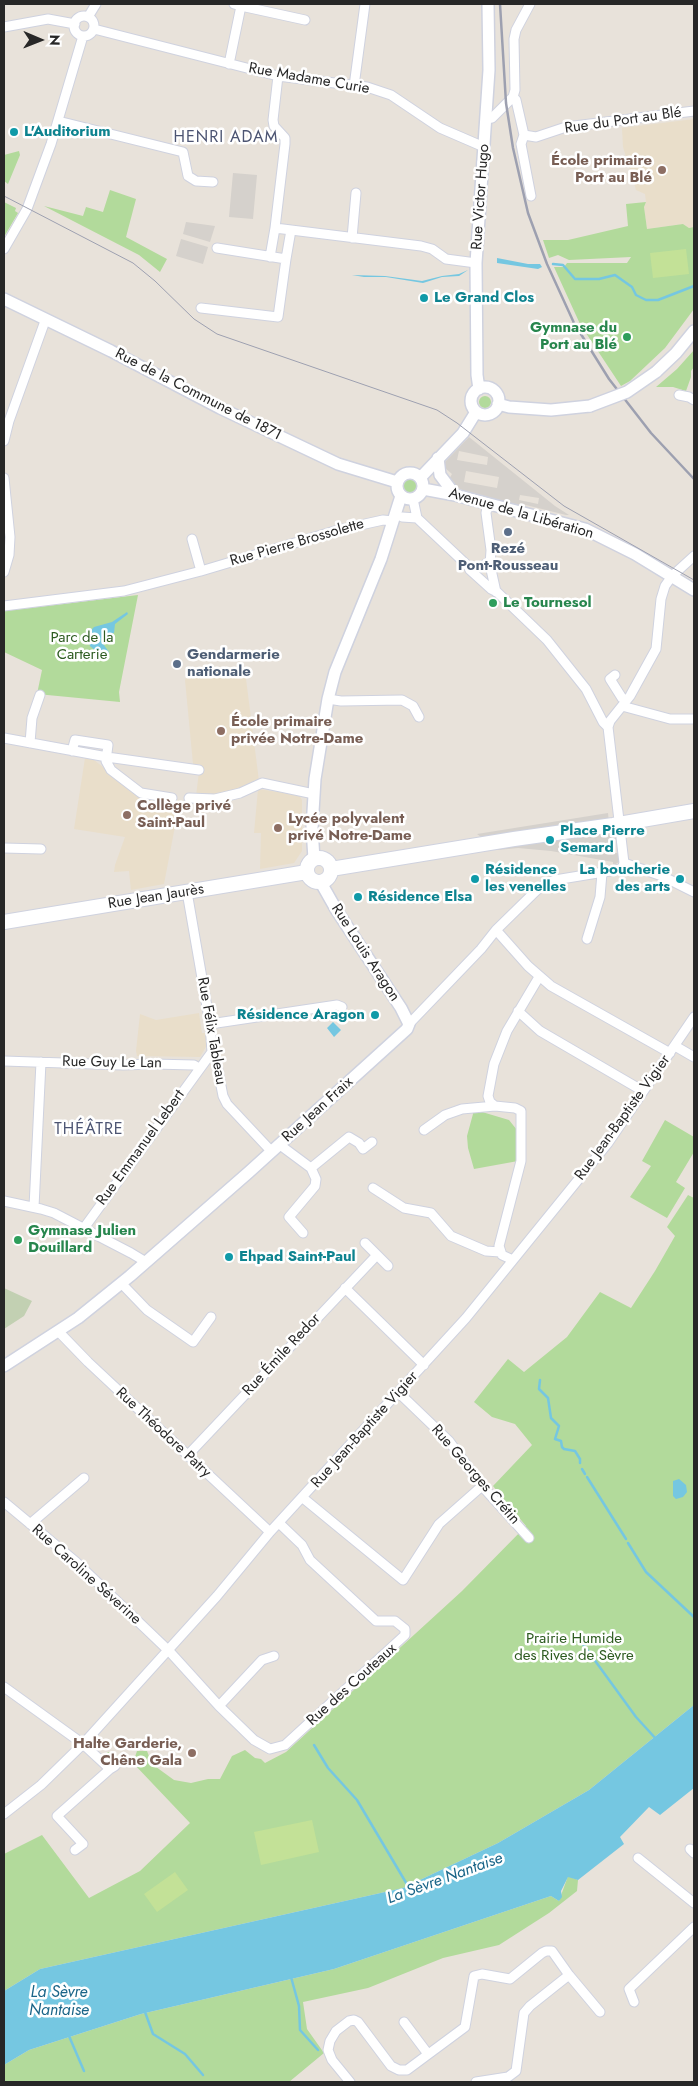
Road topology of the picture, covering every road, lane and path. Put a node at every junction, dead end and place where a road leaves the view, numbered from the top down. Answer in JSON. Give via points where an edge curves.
{"nodes":[{"id":1,"x":96,"y":4,"type":"edge"},
{"id":2,"x":365,"y":4,"type":"edge"},
{"id":3,"x":488,"y":4,"type":"edge"},
{"id":4,"x":530,"y":4,"type":"edge"},
{"id":5,"x":237,"y":5,"type":"edge"},
{"id":6,"x":88,"y":17,"type":"junction"},
{"id":7,"x":305,"y":20,"type":"dead end"},
{"id":8,"x":75,"y":24,"type":"junction"},
{"id":9,"x":4,"y":27,"type":"edge"},
{"id":10,"x":94,"y":29,"type":"junction"},
{"id":11,"x":82,"y":36,"type":"junction"},
{"id":12,"x":229,"y":64,"type":"junction"},
{"id":13,"x":278,"y":76,"type":"junction"},
{"id":14,"x":354,"y":86,"type":"junction"},
{"id":15,"x":513,"y":97,"type":"junction"},
{"id":16,"x":694,"y":111,"type":"edge"},
{"id":17,"x":486,"y":119,"type":"junction"},
{"id":18,"x":58,"y":122,"type":"junction"},
{"id":19,"x":524,"y":135,"type":"junction"},
{"id":20,"x":484,"y":147,"type":"junction"},
{"id":21,"x":213,"y":182,"type":"dead end"},
{"id":22,"x":356,"y":193,"type":"dead end"},
{"id":23,"x":531,"y":196,"type":"dead end"},
{"id":24,"x":275,"y":228,"type":"junction"},
{"id":25,"x":291,"y":230,"type":"junction"},
{"id":26,"x":352,"y":238,"type":"junction"},
{"id":27,"x":217,"y":248,"type":"dead end"},
{"id":28,"x":4,"y":249,"type":"edge"},
{"id":29,"x":270,"y":257,"type":"junction"},
{"id":30,"x":286,"y":259,"type":"junction"},
{"id":31,"x":476,"y":263,"type":"junction"},
{"id":32,"x":4,"y":299,"type":"edge"},
{"id":33,"x":201,"y":308,"type":"dead end"},
{"id":34,"x":45,"y":320,"type":"junction"},
{"id":35,"x":694,"y":331,"type":"edge"},
{"id":36,"x":479,"y":389,"type":"junction"},
{"id":37,"x":679,"y":395,"type":"dead end"},
{"id":38,"x":694,"y":400,"type":"edge"},
{"id":39,"x":498,"y":404,"type":"junction"},
{"id":40,"x":476,"y":412,"type":"junction"},
{"id":41,"x":4,"y":441,"type":"edge"},
{"id":42,"x":438,"y":458,"type":"junction"},
{"id":43,"x":4,"y":478,"type":"edge"},
{"id":44,"x":397,"y":482,"type":"junction"},
{"id":45,"x":421,"y":483,"type":"junction"},
{"id":46,"x":455,"y":495,"type":"junction"},
{"id":47,"x":408,"y":498,"type":"junction"},
{"id":48,"x":488,"y":503,"type":"junction"},
{"id":49,"x":417,"y":518,"type":"junction"},
{"id":50,"x":397,"y":519,"type":"junction"},
{"id":51,"x":192,"y":539,"type":"dead end"},
{"id":52,"x":694,"y":556,"type":"edge"},
{"id":53,"x":490,"y":561,"type":"junction"},
{"id":54,"x":468,"y":566,"type":"junction"},
{"id":55,"x":201,"y":571,"type":"junction"},
{"id":56,"x":4,"y":572,"type":"edge"},
{"id":57,"x":672,"y":576,"type":"junction"},
{"id":58,"x":694,"y":590,"type":"edge"},
{"id":59,"x":496,"y":592,"type":"junction"},
{"id":60,"x":4,"y":606,"type":"edge"},
{"id":61,"x":615,"y":675,"type":"dead end"},
{"id":62,"x":40,"y":694,"type":"dead end"},
{"id":63,"x":328,"y":699,"type":"junction"},
{"id":64,"x":624,"y":704,"type":"junction"},
{"id":65,"x":418,"y":717,"type":"dead end"},
{"id":66,"x":694,"y":719,"type":"edge"},
{"id":67,"x":608,"y":727,"type":"junction"},
{"id":68,"x":4,"y":738,"type":"edge"},
{"id":69,"x":30,"y":743,"type":"junction"},
{"id":70,"x":107,"y":757,"type":"junction"},
{"id":71,"x":199,"y":770,"type":"dead end"},
{"id":72,"x":314,"y":794,"type":"junction"},
{"id":73,"x":172,"y":798,"type":"dead end"},
{"id":74,"x":189,"y":798,"type":"dead end"},
{"id":75,"x":694,"y":811,"type":"edge"},
{"id":76,"x":620,"y":824,"type":"junction"},
{"id":77,"x":4,"y":848,"type":"edge"},
{"id":78,"x":41,"y":849,"type":"dead end"},
{"id":79,"x":314,"y":859,"type":"junction"},
{"id":80,"x":624,"y":862,"type":"junction"},
{"id":81,"x":331,"y":869,"type":"junction"},
{"id":82,"x":307,"y":872,"type":"junction"},
{"id":83,"x":602,"y":873,"type":"junction"},
{"id":84,"x":320,"y":882,"type":"junction"},
{"id":85,"x":187,"y":892,"type":"junction"},
{"id":86,"x":694,"y":892,"type":"edge"},
{"id":87,"x":4,"y":922,"type":"edge"},
{"id":88,"x":496,"y":930,"type":"junction"},
{"id":89,"x":587,"y":939,"type":"dead end"},
{"id":90,"x":539,"y":977,"type":"junction"},
{"id":91,"x":342,"y":1007,"type":"dead end"},
{"id":92,"x":518,"y":1011,"type":"junction"},
{"id":93,"x":694,"y":1017,"type":"edge"},
{"id":94,"x":210,"y":1024,"type":"junction"},
{"id":95,"x":409,"y":1024,"type":"junction"},
{"id":96,"x":673,"y":1049,"type":"junction"},
{"id":97,"x":212,"y":1052,"type":"junction"},
{"id":98,"x":694,"y":1057,"type":"edge"},
{"id":99,"x":4,"y":1061,"type":"edge"},
{"id":100,"x":41,"y":1062,"type":"junction"},
{"id":101,"x":199,"y":1068,"type":"junction"},
{"id":102,"x":643,"y":1091,"type":"junction"},
{"id":103,"x":496,"y":1106,"type":"junction"},
{"id":104,"x":424,"y":1130,"type":"dead end"},
{"id":105,"x":372,"y":1142,"type":"dead end"},
{"id":106,"x":276,"y":1148,"type":"junction"},
{"id":107,"x":311,"y":1168,"type":"junction"},
{"id":108,"x":373,"y":1188,"type":"dead end"},
{"id":109,"x":4,"y":1201,"type":"edge"},
{"id":110,"x":34,"y":1207,"type":"junction"},
{"id":111,"x":84,"y":1228,"type":"junction"},
{"id":112,"x":303,"y":1233,"type":"dead end"},
{"id":113,"x":365,"y":1243,"type":"dead end"},
{"id":114,"x":500,"y":1252,"type":"junction"},
{"id":115,"x":377,"y":1255,"type":"junction"},
{"id":116,"x":513,"y":1260,"type":"junction"},
{"id":117,"x":146,"y":1262,"type":"junction"},
{"id":118,"x":388,"y":1266,"type":"dead end"},
{"id":119,"x":121,"y":1283,"type":"junction"},
{"id":120,"x":345,"y":1288,"type":"junction"},
{"id":121,"x":211,"y":1317,"type":"dead end"},
{"id":122,"x":58,"y":1331,"type":"junction"},
{"id":123,"x":424,"y":1364,"type":"junction"},
{"id":124,"x":4,"y":1366,"type":"edge"},
{"id":125,"x":398,"y":1392,"type":"junction"},
{"id":126,"x":187,"y":1456,"type":"junction"},
{"id":127,"x":84,"y":1478,"type":"dead end"},
{"id":128,"x":482,"y":1486,"type":"junction"},
{"id":129,"x":303,"y":1498,"type":"junction"},
{"id":130,"x":4,"y":1502,"type":"edge"},
{"id":131,"x":279,"y":1523,"type":"junction"},
{"id":132,"x":30,"y":1524,"type":"junction"},
{"id":133,"x":270,"y":1532,"type":"junction"},
{"id":134,"x":529,"y":1538,"type":"dead end"},
{"id":135,"x":167,"y":1649,"type":"junction"},
{"id":136,"x":274,"y":1656,"type":"dead end"},
{"id":137,"x":4,"y":1687,"type":"edge"},
{"id":138,"x":218,"y":1706,"type":"junction"},
{"id":139,"x":83,"y":1744,"type":"junction"},
{"id":140,"x":4,"y":1814,"type":"edge"},
{"id":141,"x":76,"y":1850,"type":"dead end"},
{"id":142,"x":638,"y":1858,"type":"dead end"},
{"id":143,"x":694,"y":1903,"type":"edge"},
{"id":144,"x":694,"y":1927,"type":"edge"},
{"id":145,"x":569,"y":1975,"type":"junction"},
{"id":146,"x":634,"y":2002,"type":"dead end"},
{"id":147,"x":600,"y":2012,"type":"dead end"},
{"id":148,"x":404,"y":2022,"type":"dead end"},
{"id":149,"x":428,"y":2054,"type":"junction"},
{"id":150,"x":350,"y":2082,"type":"edge"},
{"id":151,"x":476,"y":2082,"type":"edge"}],
"edges":[{"from":1,"to":6,"type":"street"},
{"from":2,"to":14,"type":"street"},
{"from":3,"to":17,"type":"street","name":"Rue Victor Hugo"},
{"from":4,"to":15,"type":"street","via":[[514,39]]},
{"from":5,"to":7,"type":"street"},
{"from":5,"to":12,"type":"street"},
{"from":6,"to":8,"type":"street","via":[[80,18]]},
{"from":6,"to":10,"type":"street","via":[[94,23]]},
{"from":8,"to":9,"type":"street","via":[[48,19]]},
{"from":8,"to":11,"type":"street"},
{"from":10,"to":11,"type":"street","via":[[91,34]]},
{"from":10,"to":12,"type":"street","name":"Rue Madame Curie"},
{"from":11,"to":18,"type":"street"},
{"from":12,"to":13,"type":"street","name":"Rue Madame Curie"},
{"from":13,"to":14,"type":"street","name":"Rue Madame Curie"},
{"from":13,"to":24,"type":"street","via":[[273,120],[285,138],[285,144]]},
{"from":14,"to":20,"type":"street","name":"Rue Madame Curie","via":[[391,96],[440,128]]},
{"from":15,"to":17,"type":"street","via":[[492,118]]},
{"from":15,"to":19,"type":"street"},
{"from":16,"to":19,"type":"street","name":"Rue du Port au Blé","via":[[566,127],[536,138]]},
{"from":17,"to":20,"type":"street","name":"Rue Victor Hugo"},
{"from":18,"to":21,"type":"street","via":[[183,152],[188,176],[196,181]]},
{"from":18,"to":28,"type":"street","via":[[27,209]]},
{"from":19,"to":23,"type":"street","via":[[521,144]]},
{"from":20,"to":31,"type":"street","name":"Rue Victor Hugo"},
{"from":22,"to":26,"type":"street"},
{"from":24,"to":25,"type":"street"},
{"from":24,"to":29,"type":"street"},
{"from":25,"to":26,"type":"street"},
{"from":25,"to":30,"type":"street"},
{"from":26,"to":31,"type":"street","via":[[422,246],[446,259]]},
{"from":27,"to":29,"type":"street"},
{"from":29,"to":30,"type":"street"},
{"from":30,"to":33,"type":"street","via":[[278,317]]},
{"from":31,"to":36,"type":"street","name":"Rue Victor Hugo","via":[[476,375]]},
{"from":32,"to":34,"type":"street","name":"Rue de la Commune de 1871"},
{"from":34,"to":41,"type":"street"},
{"from":34,"to":44,"type":"street","name":"Rue de la Commune de 1871","via":[[338,464]]},
{"from":35,"to":39,"type":"street","bridge":true,"via":[[656,372],[627,392],[590,406],[551,410]]},
{"from":36,"to":39,"type":"street","via":[[493,391]]},
{"from":36,"to":40,"type":"street","via":[[471,400]]},
{"from":37,"to":38,"type":"street"},
{"from":39,"to":40,"type":"street","via":[[490,414]]},
{"from":40,"to":42,"type":"street","via":[[464,433]]},
{"from":42,"to":45,"type":"street"},
{"from":42,"to":46,"type":"street","via":[[440,475]]},
{"from":43,"to":56,"type":"street","via":[[10,537]]},
{"from":44,"to":45,"type":"street","via":[[400,476],[408,473],[415,474]]},
{"from":44,"to":47,"type":"street","via":[[396,489]]},
{"from":45,"to":46,"type":"street","name":"Avenue de la Libération"},
{"from":45,"to":47,"type":"street","via":[[420,495]]},
{"from":46,"to":48,"type":"street","name":"Avenue de la Libération"},
{"from":47,"to":49,"type":"street"},
{"from":47,"to":50,"type":"street"},
{"from":48,"to":53,"type":"street","via":[[486,520]]},
{"from":48,"to":57,"type":"street","name":"Avenue de la Libération","via":[[585,529]]},
{"from":49,"to":50,"type":"street"},
{"from":49,"to":54,"type":"street"},
{"from":50,"to":55,"type":"street","name":"Rue Pierre Brossolette","via":[[338,530]]},
{"from":50,"to":63,"type":"street","via":[[339,659]]},
{"from":51,"to":55,"type":"street"},
{"from":52,"to":57,"type":"street"},
{"from":53,"to":54,"type":"street","via":[[481,567]]},
{"from":53,"to":59,"type":"street"},
{"from":54,"to":59,"type":"street"},
{"from":55,"to":60,"type":"street","name":"Rue Pierre Brossolette","via":[[124,591]]},
{"from":57,"to":58,"type":"street","name":"Avenue de la Libération"},
{"from":57,"to":64,"type":"street","via":[[662,595],[656,649]]},
{"from":59,"to":67,"type":"street","via":[[547,640],[586,689]]},
{"from":61,"to":64,"type":"street","via":[[610,679]]},
{"from":62,"to":69,"type":"street","via":[[32,718]]},
{"from":63,"to":65,"type":"street","via":[[402,700],[413,706]]},
{"from":63,"to":72,"type":"street"},
{"from":64,"to":66,"type":"street","via":[[670,718]]},
{"from":64,"to":67,"type":"street"},
{"from":67,"to":76,"type":"street"},
{"from":68,"to":69,"type":"street"},
{"from":69,"to":70,"type":"street","via":[[72,750],[75,740],[108,746]]},
{"from":70,"to":71,"type":"street"},
{"from":70,"to":73,"type":"street","via":[[111,770],[141,792]]},
{"from":72,"to":74,"type":"street","via":[[262,783],[240,794],[214,799]]},
{"from":72,"to":79,"type":"street"},
{"from":75,"to":76,"type":"main road"},
{"from":76,"to":80,"type":"street"},
{"from":76,"to":81,"type":"main road"},
{"from":77,"to":78,"type":"street"},
{"from":79,"to":81,"type":"main road","via":[[325,860]]},
{"from":79,"to":82,"type":"main road","via":[[309,863]]},
{"from":80,"to":83,"type":"street","name":"Rue Jean Fraix","via":[[622,869]]},
{"from":80,"to":86,"type":"street"},
{"from":81,"to":84,"type":"main road","via":[[328,877]]},
{"from":82,"to":84,"type":"main road"},
{"from":82,"to":85,"type":"main road","name":"Rue Jean Jaurès"},
{"from":83,"to":88,"type":"street","name":"Rue Jean Fraix","via":[[545,884]]},
{"from":83,"to":89,"type":"street","via":[[600,897]]},
{"from":84,"to":95,"type":"street","name":"Rue Louis Aragon","via":[[402,1008]]},
{"from":85,"to":87,"type":"main road","name":"Rue Jean Jaurès"},
{"from":85,"to":94,"type":"street","name":"Rue Félix Tableau"},
{"from":88,"to":90,"type":"street"},
{"from":88,"to":95,"type":"street","name":"Rue Jean Fraix"},
{"from":90,"to":92,"type":"street"},
{"from":90,"to":96,"type":"street"},
{"from":91,"to":94,"type":"street"},
{"from":92,"to":102,"type":"street","via":[[540,1032]]},
{"from":92,"to":103,"type":"street","via":[[494,1064],[488,1096]]},
{"from":93,"to":96,"type":"street","name":"Rue Jean-Baptiste Vigier"},
{"from":94,"to":97,"type":"street","name":"Rue Félix Tableau"},
{"from":95,"to":106,"type":"street","name":"Rue Jean Fraix"},
{"from":96,"to":98,"type":"street"},
{"from":96,"to":102,"type":"street","name":"Rue Jean-Baptiste Vigier"},
{"from":97,"to":101,"type":"street"},
{"from":97,"to":106,"type":"street","name":"Rue Félix Tableau","via":[[225,1100]]},
{"from":99,"to":100,"type":"street","name":"Rue Guy Le Lan"},
{"from":100,"to":101,"type":"street","name":"Rue Guy Le Lan","via":[[194,1065]]},
{"from":100,"to":110,"type":"street"},
{"from":101,"to":111,"type":"street","name":"Rue Emmanuel Lebert"},
{"from":102,"to":116,"type":"street","name":"Rue Jean-Baptiste Vigier","via":[[608,1143]]},
{"from":103,"to":104,"type":"street","via":[[455,1111],[440,1117]]},
{"from":103,"to":114,"type":"street","via":[[518,1109],[522,1113],[521,1161],[501,1236]]},
{"from":105,"to":107,"type":"street","via":[[363,1149],[349,1138]]},
{"from":106,"to":107,"type":"street","name":"Rue Félix Tableau"},
{"from":106,"to":117,"type":"street","name":"Rue Jean Fraix"},
{"from":107,"to":112,"type":"street","via":[[315,1186],[289,1217]]},
{"from":108,"to":114,"type":"street","via":[[404,1208],[431,1213],[452,1236],[486,1251]]},
{"from":109,"to":110,"type":"street"},
{"from":110,"to":111,"type":"street"},
{"from":111,"to":117,"type":"street"},
{"from":113,"to":115,"type":"street"},
{"from":114,"to":116,"type":"street"},
{"from":115,"to":118,"type":"street"},
{"from":115,"to":120,"type":"street","name":"Rue Émile Redor"},
{"from":116,"to":123,"type":"street","name":"Rue Jean-Baptiste Vigier"},
{"from":117,"to":119,"type":"street","name":"Rue Jean Fraix"},
{"from":119,"to":121,"type":"street","via":[[147,1310],[193,1342]]},
{"from":119,"to":122,"type":"street","name":"Rue Jean Fraix"},
{"from":120,"to":123,"type":"street"},
{"from":120,"to":126,"type":"street","name":"Rue Émile Redor"},
{"from":122,"to":124,"type":"street","name":"Rue Jean Fraix"},
{"from":122,"to":126,"type":"street","name":"Rue Théodore Patry"},
{"from":123,"to":125,"type":"street","name":"Rue Jean-Baptiste Vigier"},
{"from":125,"to":128,"type":"street","name":"Rue Georges Crétin","via":[[449,1441]]},
{"from":125,"to":129,"type":"street","name":"Rue Jean-Baptiste Vigier"},
{"from":126,"to":133,"type":"street","name":"Rue Théodore Patry"},
{"from":127,"to":132,"type":"street"},
{"from":128,"to":129,"type":"street","via":[[439,1524],[403,1580]]},
{"from":128,"to":134,"type":"street","name":"Rue Georges Crétin"},
{"from":129,"to":131,"type":"street","name":"Rue Jean-Baptiste Vigier"},
{"from":130,"to":132,"type":"street","name":"Rue Caroline Séverine"},
{"from":131,"to":133,"type":"street","name":"Rue Jean-Baptiste Vigier"},
{"from":131,"to":138,"type":"street","name":"Rue des Couteaux","via":[[302,1546],[310,1560],[376,1621],[395,1621],[405,1628],[405,1635],[281,1747],[270,1749],[261,1745]]},
{"from":132,"to":135,"type":"street","name":"Rue Caroline Séverine","via":[[76,1562]]},
{"from":133,"to":135,"type":"street","name":"Rue Jean-Baptiste Vigier","via":[[217,1596]]},
{"from":135,"to":138,"type":"street","name":"Rue des Couteaux"},
{"from":135,"to":139,"type":"street","name":"Rue Jean-Baptiste Vigier"},
{"from":136,"to":138,"type":"street","via":[[262,1660]]},
{"from":137,"to":139,"type":"street"},
{"from":139,"to":140,"type":"street","name":"Rue Jean-Baptiste Vigier","via":[[41,1785]]},
{"from":139,"to":141,"type":"street","via":[[112,1768],[57,1816],[83,1844]]},
{"from":142,"to":143,"type":"street"},
{"from":144,"to":146,"type":"street","via":[[629,1988]]},
{"from":145,"to":147,"type":"street"},
{"from":145,"to":149,"type":"street","via":[[549,1950],[510,1979],[477,1974],[472,1979],[465,2027]]},
{"from":145,"to":151,"type":"street","via":[[527,2009],[518,2066],[513,2074]]},
{"from":148,"to":149,"type":"street"},
{"from":149,"to":150,"type":"street","via":[[407,2070],[394,2068],[358,2022],[349,2021],[336,2031],[328,2050]]}]}
